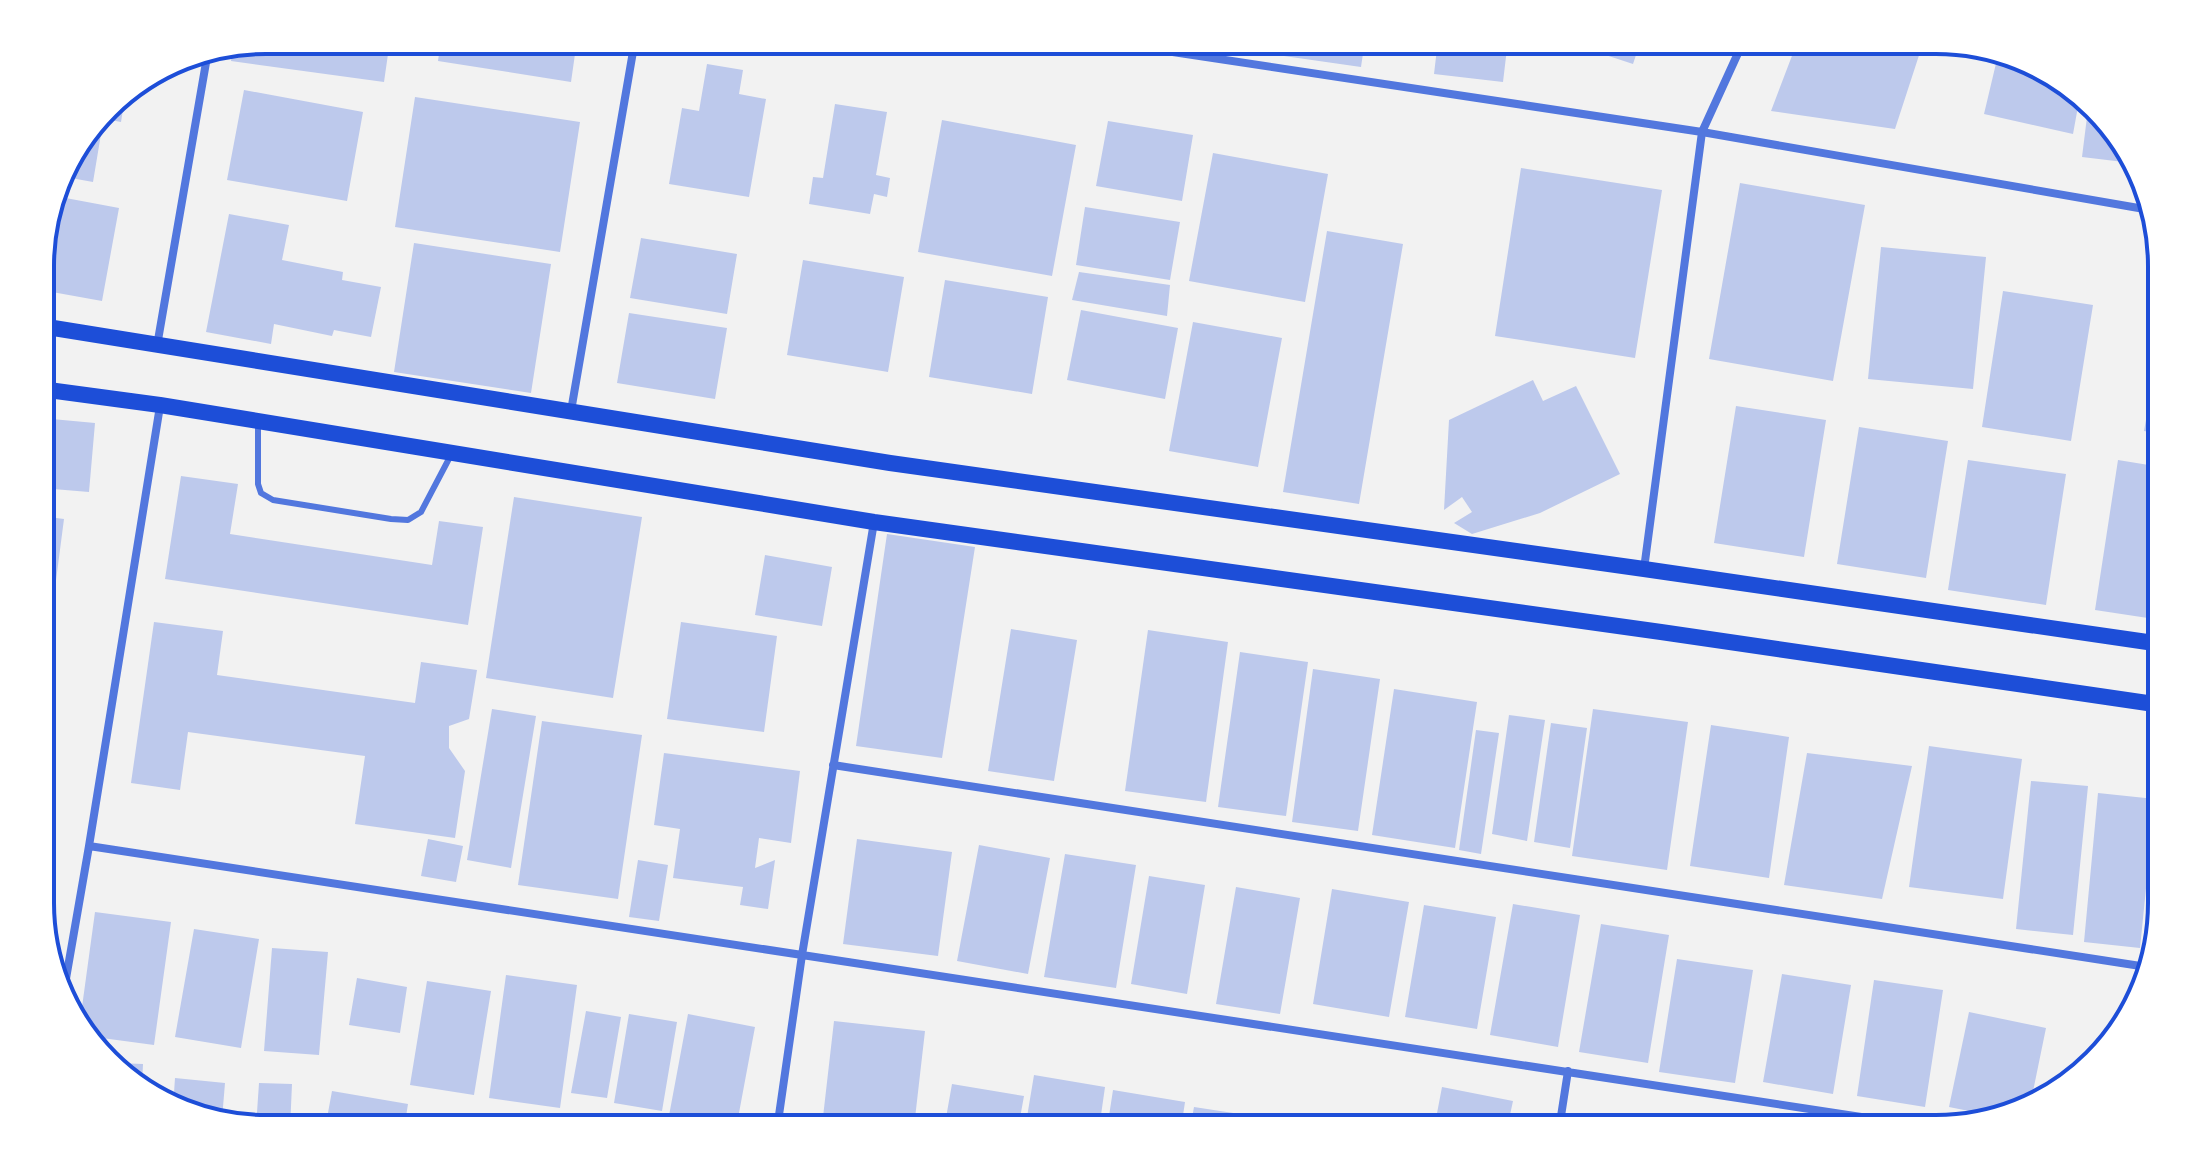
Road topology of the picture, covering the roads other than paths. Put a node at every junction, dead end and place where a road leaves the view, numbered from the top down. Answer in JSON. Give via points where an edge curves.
{"nodes":[{"id":1,"x":633,"y":54,"type":"edge"},
{"id":2,"x":1193,"y":54,"type":"edge"},
{"id":3,"x":1738,"y":54,"type":"edge"},
{"id":4,"x":206,"y":63,"type":"edge"},
{"id":5,"x":1702,"y":132,"type":"junction"},
{"id":6,"x":2140,"y":208,"type":"edge"},
{"id":7,"x":54,"y":328,"type":"edge"},
{"id":8,"x":157,"y":347,"type":"junction"},
{"id":9,"x":54,"y":391,"type":"edge"},
{"id":10,"x":160,"y":405,"type":"junction"},
{"id":11,"x":571,"y":412,"type":"junction"},
{"id":12,"x":258,"y":421,"type":"junction"},
{"id":13,"x":452,"y":453,"type":"junction"},
{"id":14,"x":874,"y":522,"type":"junction"},
{"id":15,"x":1644,"y":569,"type":"junction"},
{"id":16,"x":2148,"y":642,"type":"edge"},
{"id":17,"x":2148,"y":703,"type":"edge"},
{"id":18,"x":833,"y":765,"type":"junction"},
{"id":19,"x":89,"y":846,"type":"junction"},
{"id":20,"x":802,"y":955,"type":"junction"},
{"id":21,"x":2138,"y":966,"type":"edge"},
{"id":22,"x":67,"y":975,"type":"edge"},
{"id":23,"x":1568,"y":1071,"type":"junction"},
{"id":24,"x":779,"y":1115,"type":"edge"},
{"id":25,"x":1561,"y":1115,"type":"edge"},
{"id":26,"x":1850,"y":1115,"type":"edge"}],
"edges":[{"from":1,"to":11,"type":"street"},
{"from":2,"to":5,"type":"street"},
{"from":3,"to":5,"type":"street"},
{"from":4,"to":8,"type":"street"},
{"from":5,"to":6,"type":"street"},
{"from":5,"to":15,"type":"street"},
{"from":7,"to":8,"type":"main road"},
{"from":8,"to":11,"type":"main road"},
{"from":9,"to":10,"type":"main road"},
{"from":10,"to":12,"type":"main road"},
{"from":10,"to":19,"type":"street"},
{"from":11,"to":15,"type":"main road","via":[[890,463]]},
{"from":12,"to":13,"type":"main road"},
{"from":12,"to":13,"type":"lane","via":[[258,484],[273,500],[408,520],[421,512]]},
{"from":13,"to":14,"type":"main road"},
{"from":14,"to":17,"type":"main road"},
{"from":14,"to":18,"type":"street"},
{"from":15,"to":16,"type":"main road"},
{"from":18,"to":20,"type":"street"},
{"from":18,"to":21,"type":"street"},
{"from":19,"to":20,"type":"street"},
{"from":19,"to":22,"type":"street"},
{"from":20,"to":23,"type":"street"},
{"from":20,"to":24,"type":"street"},
{"from":23,"to":25,"type":"street"},
{"from":23,"to":26,"type":"street"}]}
